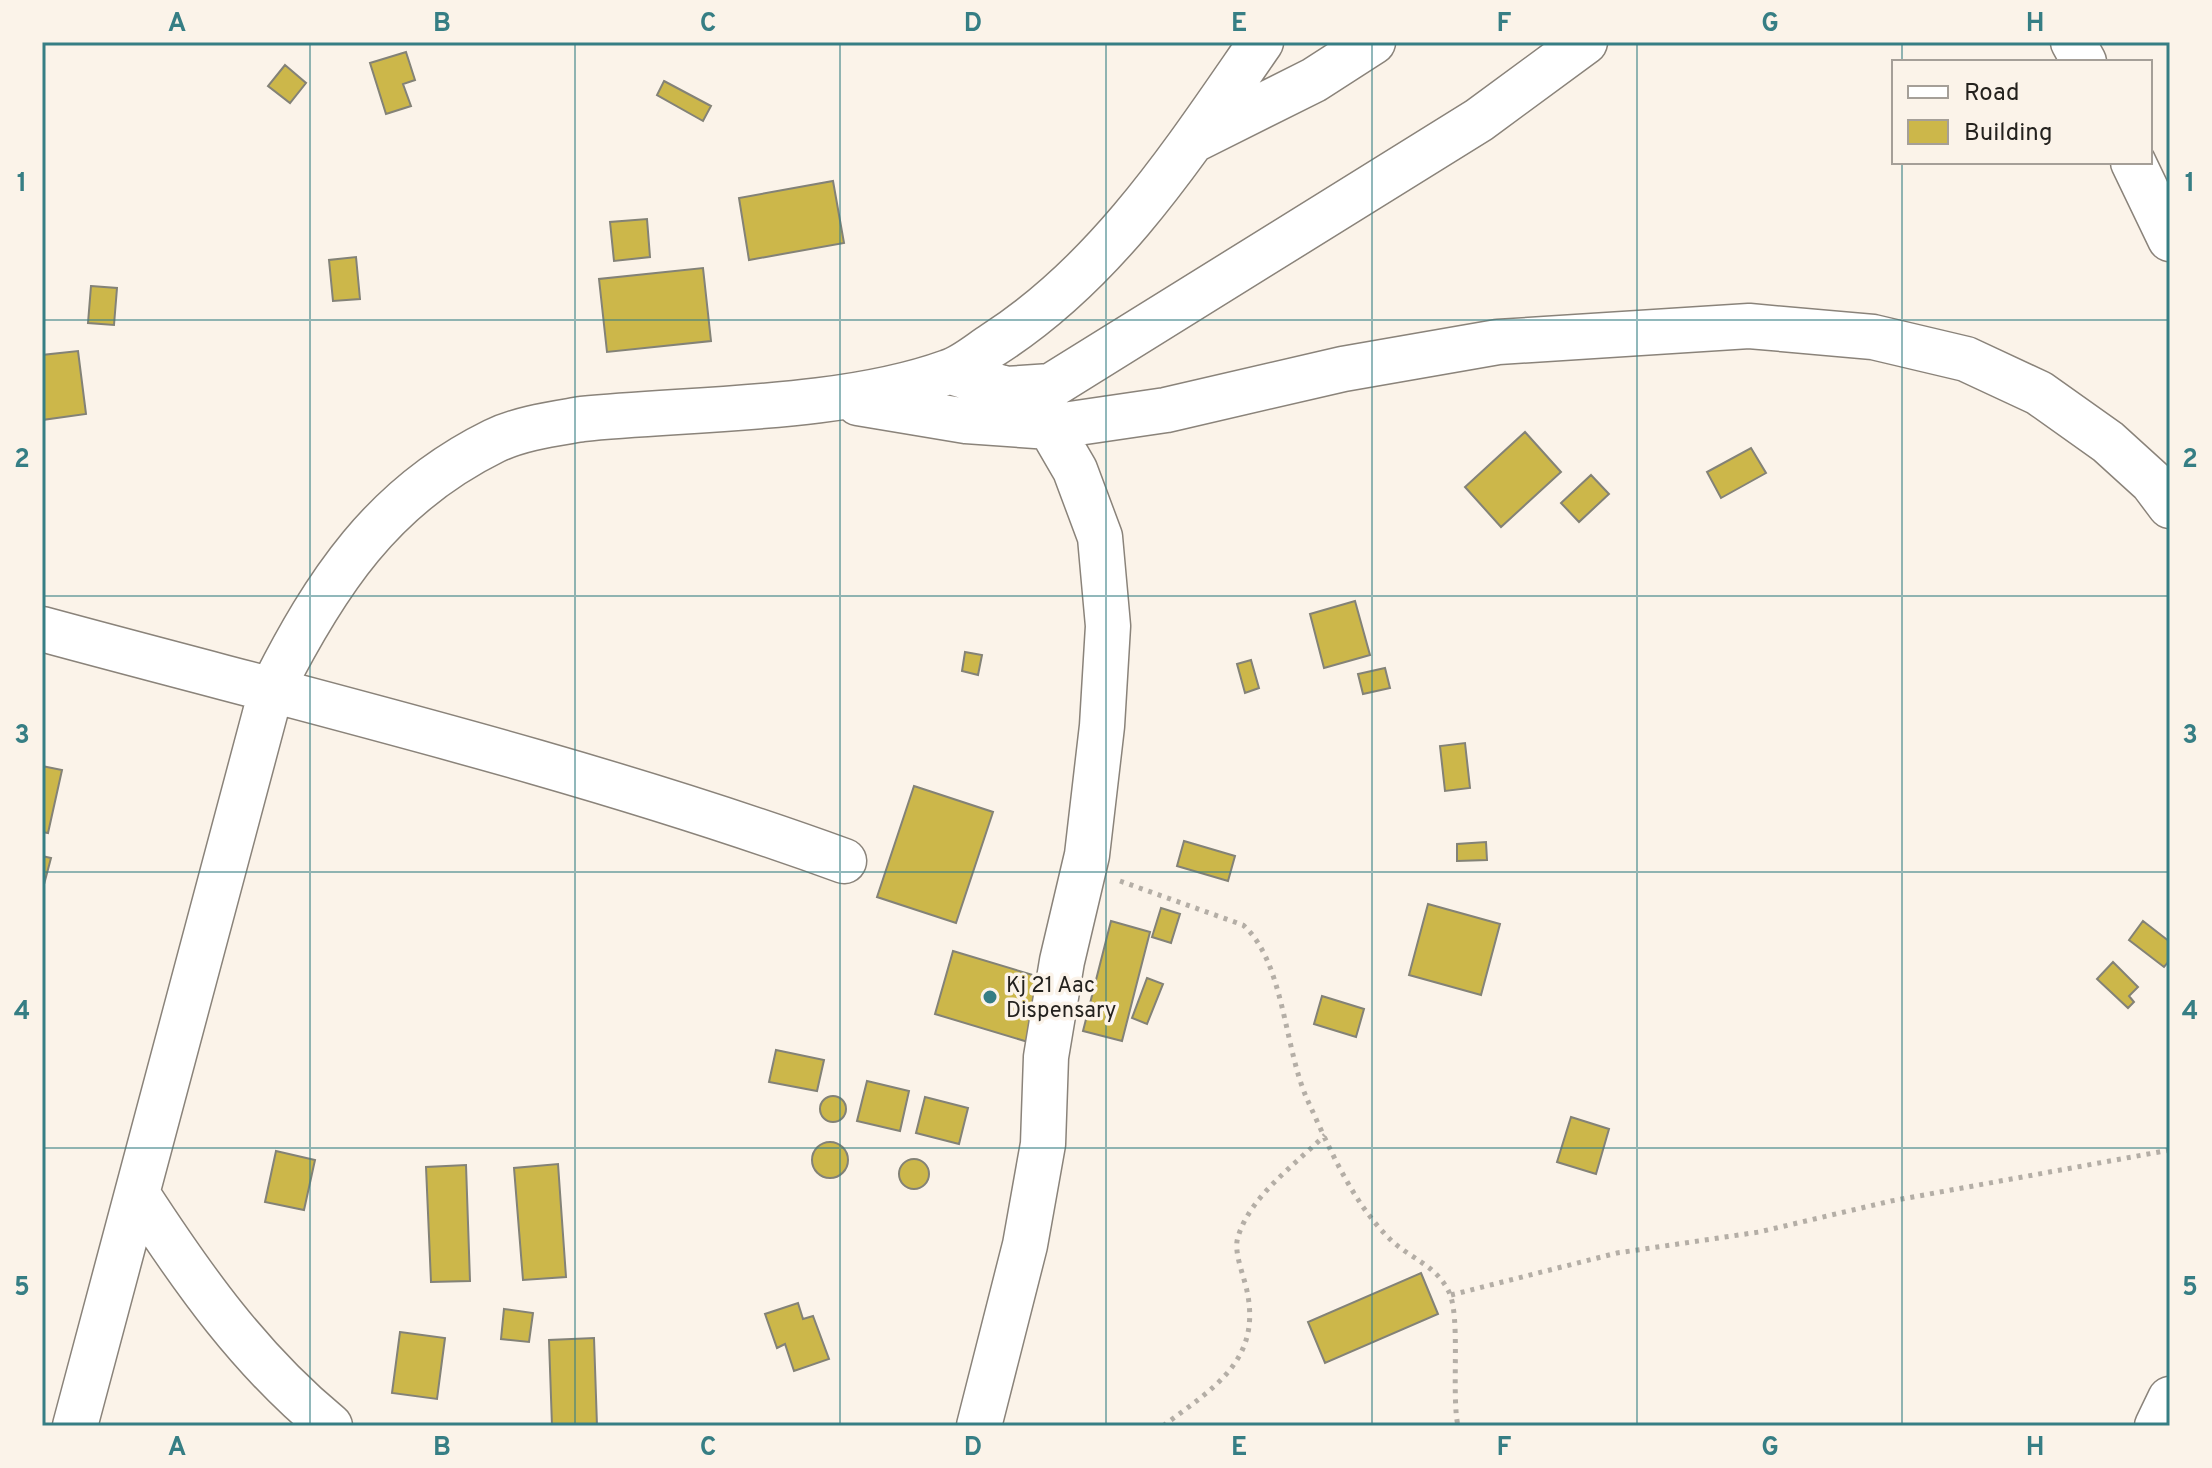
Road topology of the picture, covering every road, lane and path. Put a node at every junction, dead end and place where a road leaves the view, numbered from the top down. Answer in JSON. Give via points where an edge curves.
{"nodes":[{"id":1,"x":1261,"y":42,"type":"edge"},
{"id":2,"x":1373,"y":42,"type":"edge"},
{"id":3,"x":1585,"y":42,"type":"edge"},
{"id":4,"x":2073,"y":42,"type":"edge"},
{"id":5,"x":2083,"y":60,"type":"edge"},
{"id":6,"x":1192,"y":141,"type":"junction"},
{"id":7,"x":2134,"y":164,"type":"edge"},
{"id":8,"x":2170,"y":239,"type":"edge"},
{"id":9,"x":951,"y":372,"type":"junction"},
{"id":10,"x":828,"y":397,"type":"junction"},
{"id":11,"x":1050,"y":427,"type":"junction"},
{"id":12,"x":2170,"y":506,"type":"edge"},
{"id":13,"x":42,"y":629,"type":"edge"},
{"id":14,"x":271,"y":691,"type":"junction"},
{"id":15,"x":1087,"y":855,"type":"junction"},
{"id":16,"x":844,"y":861,"type":"dead end"},
{"id":17,"x":1325,"y":1134,"type":"junction"},
{"id":18,"x":2170,"y":1150,"type":"edge"},
{"id":19,"x":138,"y":1195,"type":"junction"},
{"id":20,"x":1451,"y":1295,"type":"junction"},
{"id":21,"x":2170,"y":1399,"type":"edge"},
{"id":22,"x":75,"y":1426,"type":"edge"},
{"id":23,"x":330,"y":1426,"type":"edge"},
{"id":24,"x":979,"y":1426,"type":"edge"},
{"id":25,"x":1163,"y":1426,"type":"edge"},
{"id":26,"x":1458,"y":1426,"type":"edge"},
{"id":27,"x":2157,"y":1426,"type":"edge"}],
"edges":[{"from":1,"to":6,"type":"street"},
{"from":2,"to":6,"type":"street","via":[[1314,80]]},
{"from":3,"to":9,"type":"street","via":[[1429,152],[1051,386],[1006,389]]},
{"from":4,"to":5,"type":"street"},
{"from":6,"to":9,"type":"street","via":[[1116,239],[1044,308]]},
{"from":7,"to":8,"type":"street"},
{"from":9,"to":10,"type":"street","via":[[875,392]]},
{"from":10,"to":11,"type":"street","via":[[966,421]]},
{"from":10,"to":14,"type":"street","via":[[582,419],[496,440],[417,492],[363,540],[308,616]]},
{"from":11,"to":12,"type":"street","via":[[1166,410],[1343,369],[1498,342],[1749,326],[1873,337],[1966,359],[2039,393],[2108,442]]},
{"from":11,"to":15,"type":"street","via":[[1075,470],[1100,537],[1107,611],[1102,726]]},
{"from":13,"to":14,"type":"street"},
{"from":14,"to":16,"type":"street","via":[[591,778]]},
{"from":14,"to":19,"type":"street"},
{"from":15,"to":17,"type":"path","via":[[1113,878],[1243,925],[1258,939],[1270,960],[1291,1053]]},
{"from":15,"to":24,"type":"street","via":[[1062,961],[1049,1043],[1043,1144],[1025,1245]]},
{"from":17,"to":20,"type":"path","via":[[1370,1216],[1388,1238],[1435,1270]]},
{"from":17,"to":25,"type":"path","via":[[1264,1196],[1236,1241],[1249,1299],[1247,1342],[1240,1359]]},
{"from":18,"to":20,"type":"path","via":[[1891,1201],[1759,1232],[1617,1253]]},
{"from":19,"to":22,"type":"street"},
{"from":19,"to":23,"type":"street","via":[[245,1347]]},
{"from":20,"to":26,"type":"path"},
{"from":21,"to":27,"type":"street"}]}
